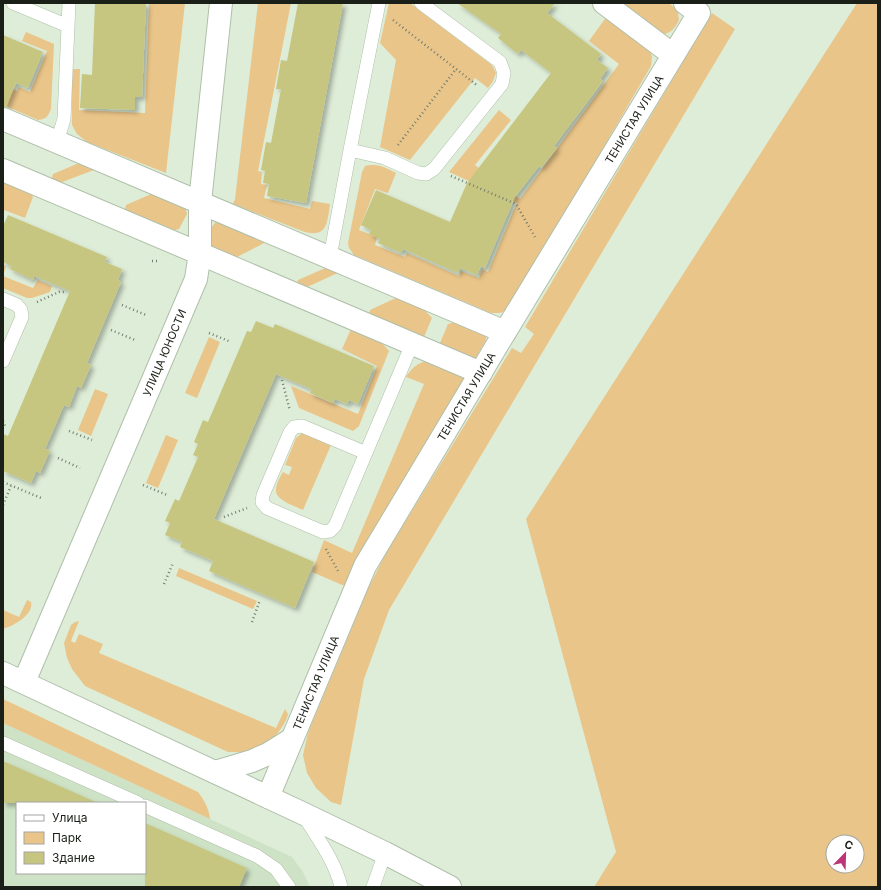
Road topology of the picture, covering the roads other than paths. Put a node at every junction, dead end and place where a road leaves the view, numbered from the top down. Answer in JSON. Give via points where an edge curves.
{"nodes":[{"id":1,"x":13,"y":3,"type":"edge"},
{"id":2,"x":69,"y":3,"type":"edge"},
{"id":3,"x":221,"y":3,"type":"edge"},
{"id":4,"x":380,"y":3,"type":"edge"},
{"id":5,"x":421,"y":3,"type":"edge"},
{"id":6,"x":604,"y":3,"type":"edge"},
{"id":7,"x":692,"y":8,"type":"edge"},
{"id":8,"x":68,"y":26,"type":"junction"},
{"id":9,"x":673,"y":55,"type":"junction"},
{"id":10,"x":3,"y":119,"type":"edge"},
{"id":11,"x":57,"y":142,"type":"junction"},
{"id":12,"x":350,"y":150,"type":"junction"},
{"id":13,"x":3,"y":170,"type":"edge"},
{"id":14,"x":200,"y":202,"type":"junction"},
{"id":15,"x":200,"y":253,"type":"junction"},
{"id":16,"x":330,"y":257,"type":"junction"},
{"id":17,"x":3,"y":299,"type":"edge"},
{"id":18,"x":505,"y":332,"type":"junction"},
{"id":19,"x":412,"y":344,"type":"junction"},
{"id":20,"x":3,"y":361,"type":"edge"},
{"id":21,"x":481,"y":372,"type":"junction"},
{"id":22,"x":366,"y":453,"type":"junction"},
{"id":23,"x":3,"y":673,"type":"edge"},
{"id":24,"x":24,"y":682,"type":"junction"},
{"id":25,"x":292,"y":739,"type":"junction"},
{"id":26,"x":3,"y":743,"type":"edge"},
{"id":27,"x":215,"y":772,"type":"junction"},
{"id":28,"x":268,"y":797,"type":"junction"},
{"id":29,"x":136,"y":802,"type":"edge"},
{"id":30,"x":146,"y":806,"type":"edge"},
{"id":31,"x":302,"y":812,"type":"junction"},
{"id":32,"x":385,"y":853,"type":"junction"},
{"id":33,"x":290,"y":887,"type":"edge"},
{"id":34,"x":341,"y":887,"type":"edge"},
{"id":35,"x":373,"y":887,"type":"edge"},
{"id":36,"x":450,"y":887,"type":"edge"}],
"edges":[{"from":1,"to":8,"type":"lane"},
{"from":2,"to":8,"type":"lane"},
{"from":3,"to":14,"type":"street","name":"УЛИЦА ЮНОСТИ"},
{"from":4,"to":12,"type":"lane"},
{"from":5,"to":12,"type":"lane","via":[[500,62],[504,74],[502,84],[434,169],[426,174],[384,158]]},
{"from":6,"to":9,"type":"street"},
{"from":7,"to":9,"type":"street","name":"ТЕНИСТАЯ УЛИЦА"},
{"from":8,"to":11,"type":"lane","via":[[64,119]]},
{"from":9,"to":18,"type":"street","name":"ТЕНИСТАЯ УЛИЦА"},
{"from":10,"to":11,"type":"street"},
{"from":11,"to":14,"type":"street"},
{"from":12,"to":16,"type":"lane"},
{"from":13,"to":15,"type":"street"},
{"from":14,"to":15,"type":"street","name":"УЛИЦА ЮНОСТИ"},
{"from":14,"to":16,"type":"street"},
{"from":15,"to":19,"type":"street"},
{"from":15,"to":24,"type":"street","name":"УЛИЦА ЮНОСТИ","via":[[196,278]]},
{"from":16,"to":18,"type":"street"},
{"from":17,"to":20,"type":"lane","via":[[17,305],[22,310],[22,317]]},
{"from":18,"to":21,"type":"street","name":"ТЕНИСТАЯ УЛИЦА"},
{"from":19,"to":21,"type":"street"},
{"from":19,"to":22,"type":"lane"},
{"from":21,"to":25,"type":"street","name":"ТЕНИСТАЯ УЛИЦА","via":[[365,566]]},
{"from":22,"to":22,"type":"lane","via":[[335,526],[330,531],[322,532],[267,508],[262,502],[294,427],[302,426]]},
{"from":23,"to":24,"type":"street"},
{"from":24,"to":27,"type":"street"},
{"from":25,"to":27,"type":"street","via":[[252,762]]},
{"from":25,"to":28,"type":"street","name":"ТЕНИСТАЯ УЛИЦА"},
{"from":26,"to":29,"type":"lane"},
{"from":27,"to":28,"type":"street"},
{"from":28,"to":31,"type":"street"},
{"from":30,"to":33,"type":"lane","via":[[257,856],[276,869]]},
{"from":31,"to":32,"type":"street"},
{"from":31,"to":34,"type":"lane","via":[[331,860]]},
{"from":32,"to":35,"type":"lane"},
{"from":32,"to":36,"type":"street"}]}
